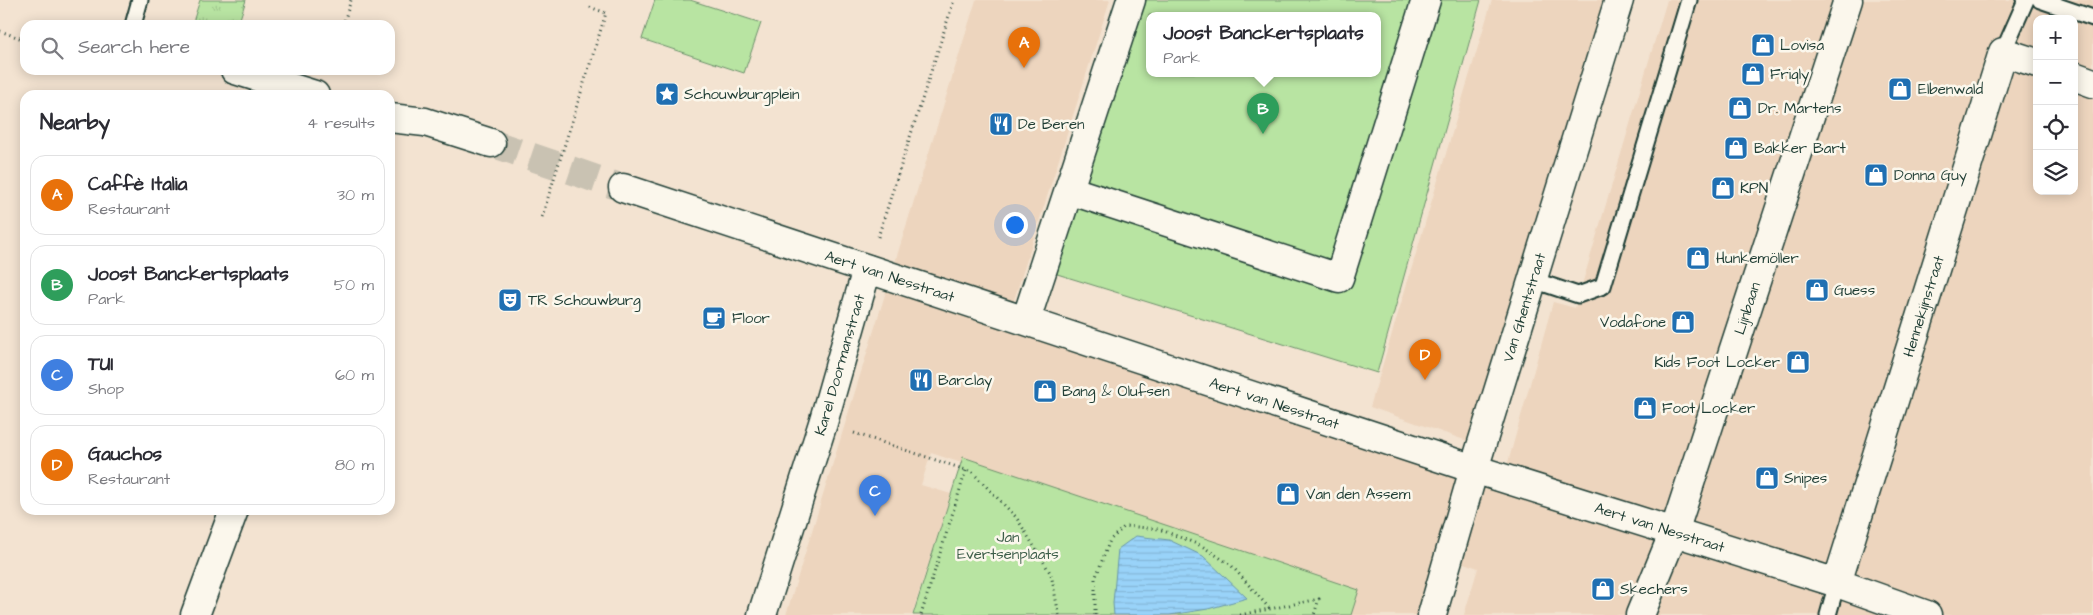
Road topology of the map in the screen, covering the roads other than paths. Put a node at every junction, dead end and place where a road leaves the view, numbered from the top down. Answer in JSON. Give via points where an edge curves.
{"nodes":[{"id":1,"x":140,"y":0,"type":"edge"},
{"id":2,"x":1131,"y":0,"type":"edge"},
{"id":3,"x":1426,"y":0,"type":"edge"},
{"id":4,"x":1619,"y":0,"type":"edge"},
{"id":5,"x":1689,"y":0,"type":"edge"},
{"id":6,"x":1848,"y":0,"type":"edge"},
{"id":7,"x":2026,"y":0,"type":"edge"},
{"id":8,"x":2040,"y":0,"type":"edge"},
{"id":9,"x":2093,"y":18,"type":"edge"},
{"id":10,"x":135,"y":20,"type":"edge"},
{"id":11,"x":2003,"y":52,"type":"junction"},
{"id":12,"x":2033,"y":62,"type":"edge"},
{"id":13,"x":251,"y":75,"type":"edge"},
{"id":14,"x":2078,"y":77,"type":"edge"},
{"id":15,"x":2093,"y":83,"type":"edge"},
{"id":16,"x":299,"y":90,"type":"edge"},
{"id":17,"x":395,"y":119,"type":"edge"},
{"id":18,"x":490,"y":143,"type":"tunnel mouth"},
{"id":19,"x":623,"y":188,"type":"tunnel mouth"},
{"id":20,"x":1069,"y":190,"type":"junction"},
{"id":21,"x":867,"y":269,"type":"junction"},
{"id":22,"x":1533,"y":280,"type":"junction"},
{"id":23,"x":1026,"y":320,"type":"junction"},
{"id":24,"x":1474,"y":469,"type":"junction"},
{"id":25,"x":232,"y":515,"type":"edge"},
{"id":26,"x":1674,"y":532,"type":"junction"},
{"id":27,"x":1838,"y":583,"type":"junction"},
{"id":28,"x":195,"y":615,"type":"edge"},
{"id":29,"x":762,"y":615,"type":"edge"},
{"id":30,"x":1432,"y":615,"type":"edge"},
{"id":31,"x":1640,"y":615,"type":"edge"},
{"id":32,"x":1828,"y":615,"type":"edge"},
{"id":33,"x":1927,"y":615,"type":"edge"}],
"edges":[{"from":1,"to":10,"type":"lane"},
{"from":2,"to":20,"type":"street"},
{"from":3,"to":20,"type":"street","via":[[1339,278]]},
{"from":4,"to":22,"type":"street","name":"Van Ghentstraat"},
{"from":5,"to":22,"type":"lane","via":[[1603,286],[1578,296]]},
{"from":6,"to":26,"type":"street","name":"Lijnbaan"},
{"from":7,"to":11,"type":"lane","name":"Hennekijnstraat"},
{"from":8,"to":9,"type":"lane"},
{"from":11,"to":12,"type":"street"},
{"from":11,"to":27,"type":"street","name":"Hennekijnstraat"},
{"from":13,"to":16,"type":"street"},
{"from":14,"to":15,"type":"street"},
{"from":17,"to":18,"type":"street","via":[[425,122]]},
{"from":19,"to":21,"type":"street","name":"Aert van Nesstraat"},
{"from":20,"to":23,"type":"street"},
{"from":21,"to":23,"type":"street","name":"Aert van Nesstraat"},
{"from":21,"to":29,"type":"street","name":"Karel Doormanstraat","via":[[823,423]]},
{"from":22,"to":24,"type":"street","name":"Van Ghentstraat"},
{"from":23,"to":24,"type":"street","name":"Aert van Nesstraat"},
{"from":24,"to":26,"type":"street","name":"Aert van Nesstraat"},
{"from":24,"to":30,"type":"street","name":"Van Ghentstraat"},
{"from":25,"to":28,"type":"street"},
{"from":26,"to":27,"type":"street","name":"Aert van Nesstraat"},
{"from":26,"to":31,"type":"street","name":"Lijnbaan"},
{"from":27,"to":32,"type":"lane","name":"Hennekijnstraat"},
{"from":27,"to":33,"type":"street","name":"Aert van Nesstraat"}]}
